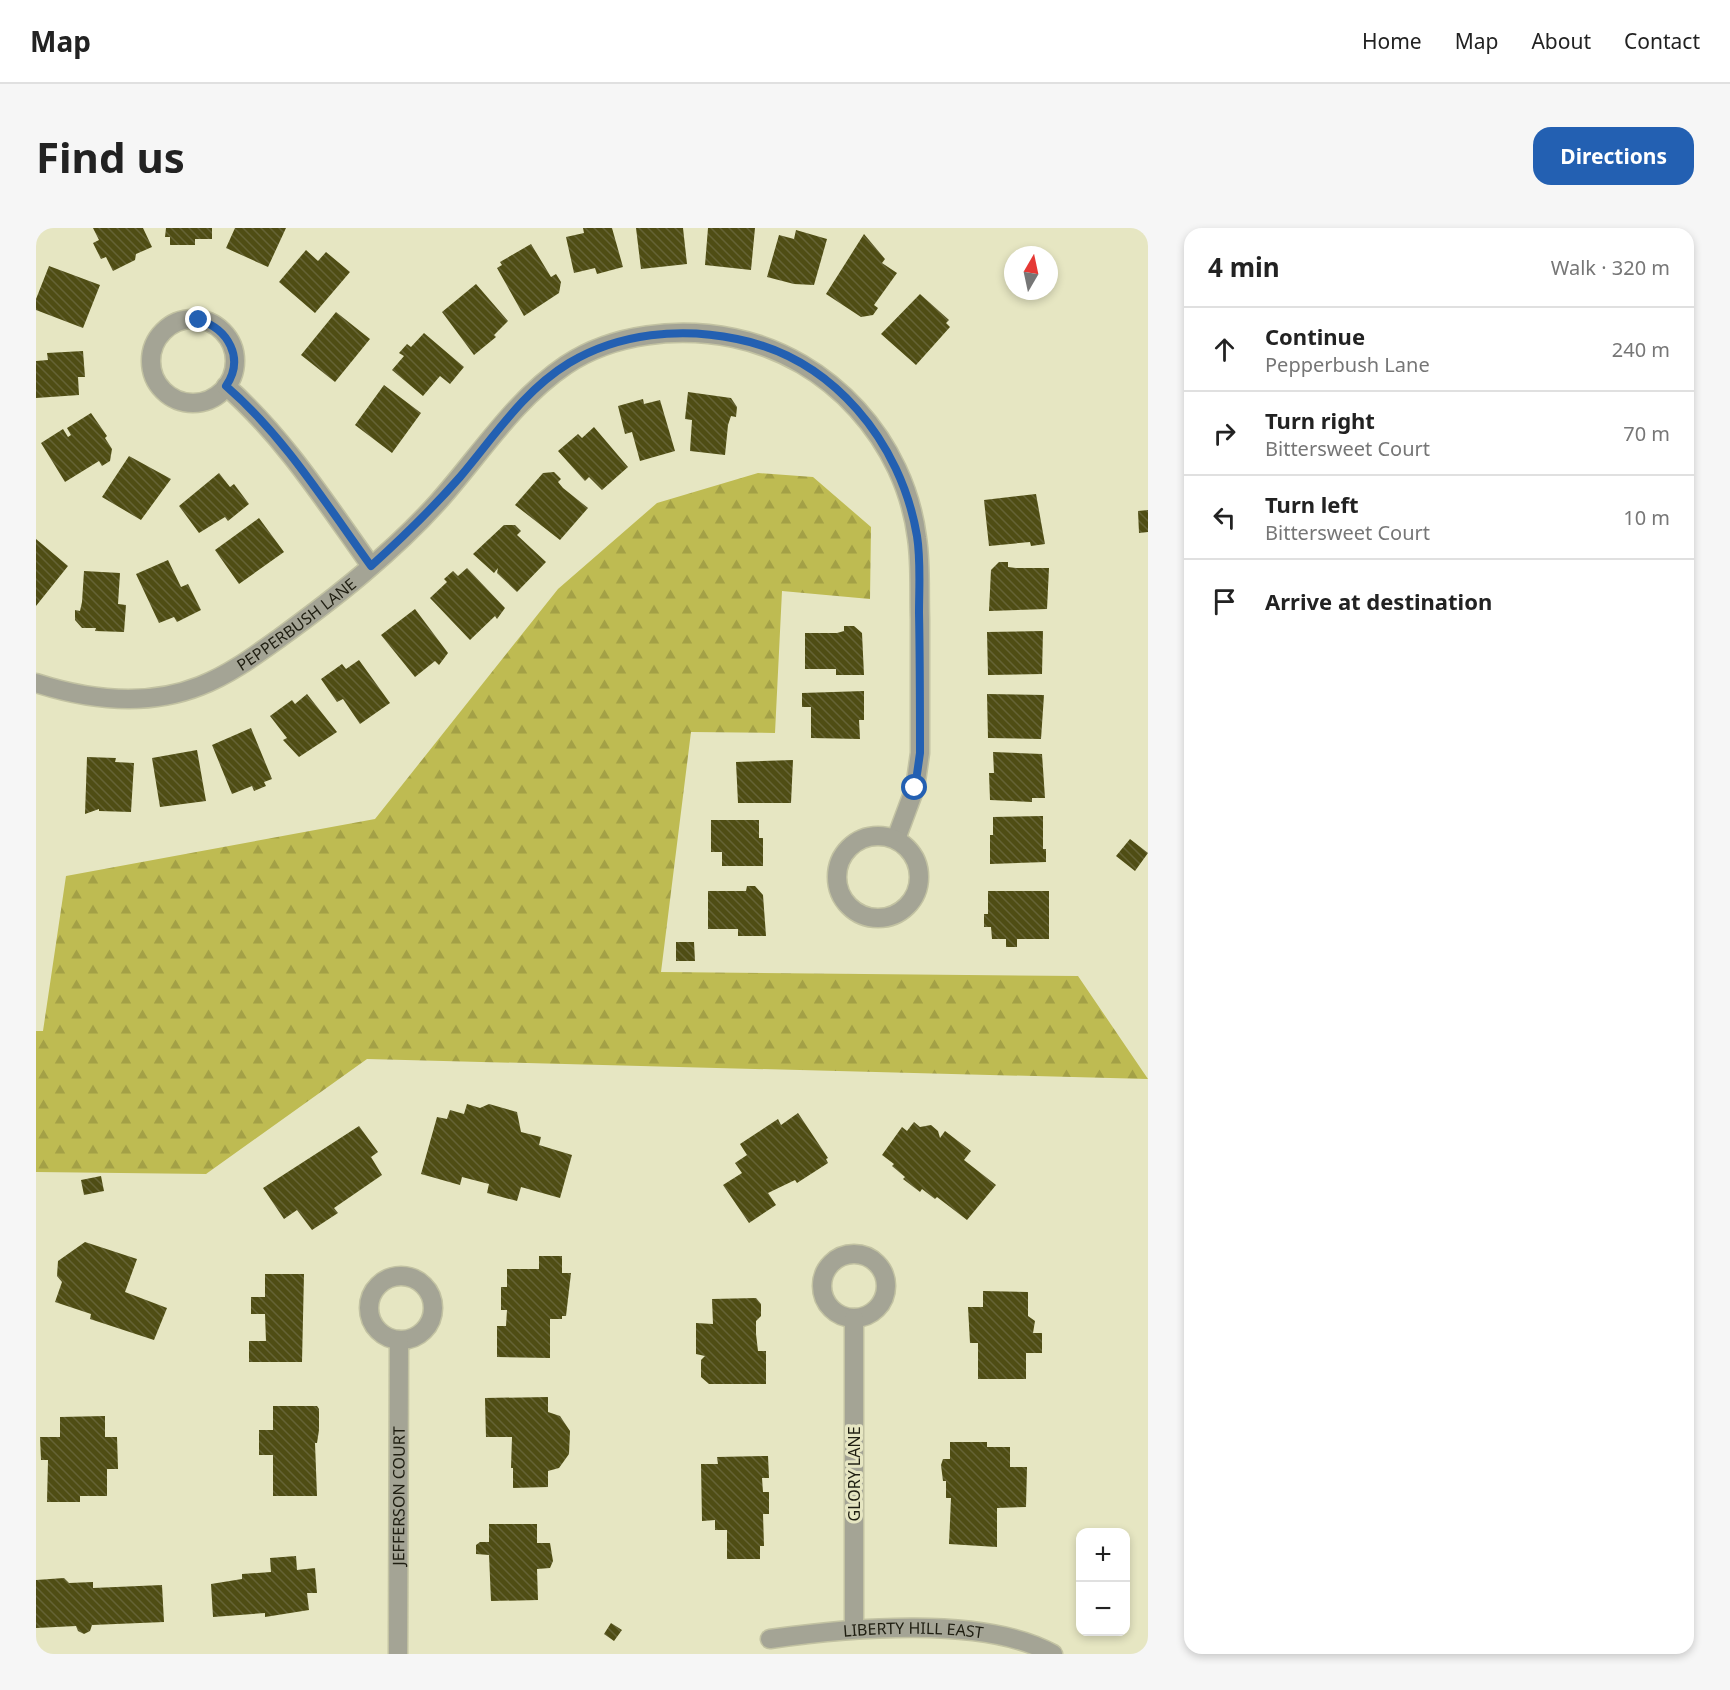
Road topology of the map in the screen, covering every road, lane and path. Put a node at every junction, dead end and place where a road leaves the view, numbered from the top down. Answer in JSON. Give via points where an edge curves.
{"nodes":[{"id":1,"x":226,"y":386,"type":"junction"},
{"id":2,"x":371,"y":566,"type":"junction"},
{"id":3,"x":36,"y":683,"type":"edge"},
{"id":4,"x":896,"y":839,"type":"junction"},
{"id":5,"x":854,"y":1318,"type":"dead end"},
{"id":6,"x":399,"y":1340,"type":"dead end"},
{"id":7,"x":855,"y":1629,"type":"junction"},
{"id":8,"x":770,"y":1639,"type":"dead end"},
{"id":9,"x":398,"y":1654,"type":"edge"},
{"id":10,"x":1053,"y":1654,"type":"edge"}],
"edges":[{"from":1,"to":1,"type":"street","via":[[234,369],[234,356],[230,343],[212,324],[186,320],[173,324],[155,343],[152,369],[162,390],[181,402],[215,397]]},
{"from":1,"to":2,"type":"street","via":[[289,452]]},
{"from":2,"to":3,"type":"street","name":"PEPPERBUSH LANE","via":[[268,646],[200,686],[170,694],[100,699]]},
{"from":2,"to":4,"type":"street","name":"PEPPERBUSH LANE","via":[[435,505],[539,384],[569,363],[603,346],[642,336],[678,333],[713,334],[752,342],[788,357],[827,380],[879,435],[898,471],[917,537],[920,753],[915,788]]},
{"from":4,"to":4,"type":"street","via":[[871,836],[848,848],[841,859],[837,885],[856,913],[890,917],[909,905],[916,895],[920,871],[916,858]]},
{"from":5,"to":7,"type":"street","name":"GLORY LANE"},
{"from":6,"to":9,"type":"street","name":"JEFFERSON COURT"},
{"from":7,"to":8,"type":"street","name":"LIBERTY HILL EAST"},
{"from":7,"to":10,"type":"street","name":"LIBERTY HILL EAST","via":[[966,1629],[1024,1641]]}]}
